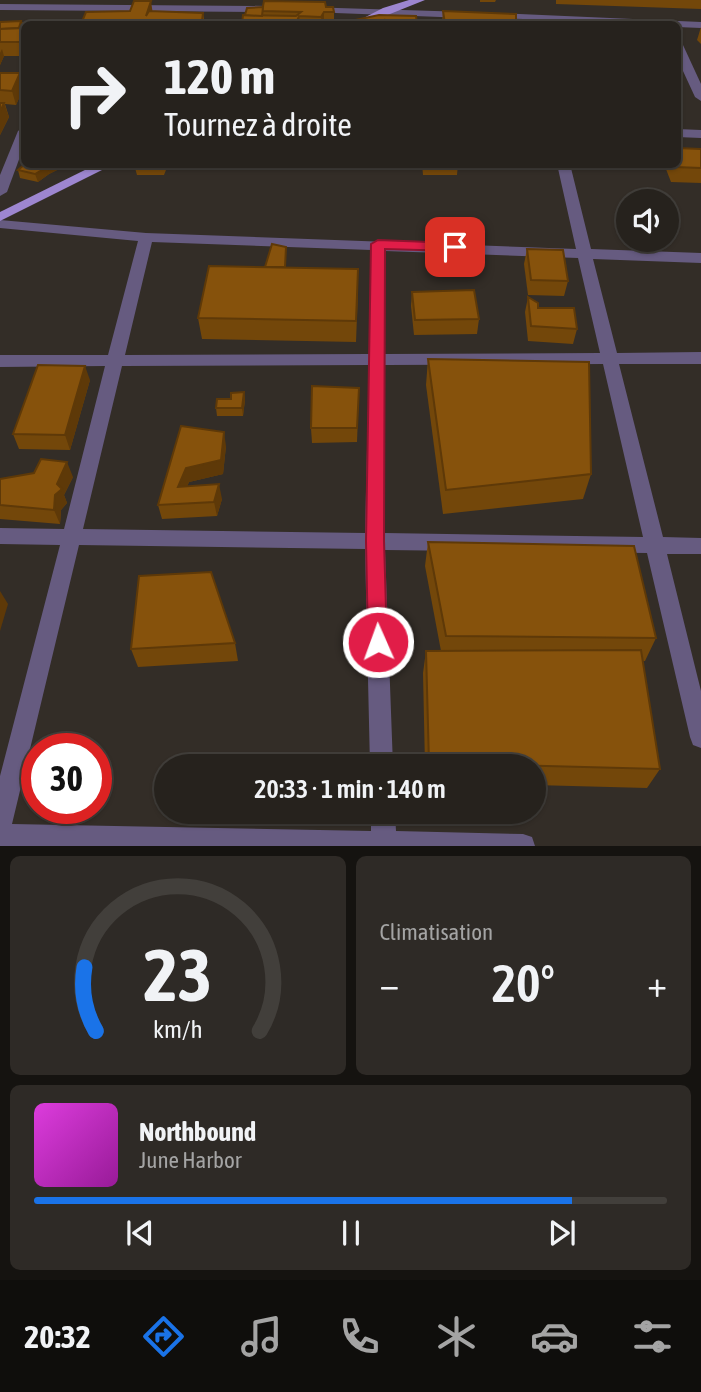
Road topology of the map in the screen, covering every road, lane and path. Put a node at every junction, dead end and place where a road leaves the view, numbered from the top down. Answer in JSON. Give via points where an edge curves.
{"nodes":[{"id":1,"x":54,"y":0,"type":"edge"},
{"id":2,"x":418,"y":0,"type":"edge"},
{"id":3,"x":0,"y":7,"type":"edge"},
{"id":4,"x":223,"y":9,"type":"junction"},
{"id":5,"x":289,"y":9,"type":"edge"},
{"id":6,"x":302,"y":9,"type":"edge"},
{"id":7,"x":387,"y":10,"type":"junction"},
{"id":8,"x":73,"y":12,"type":"junction"},
{"id":9,"x":221,"y":21,"type":"edge"},
{"id":10,"x":363,"y":21,"type":"edge"},
{"id":11,"x":516,"y":21,"type":"edge"},
{"id":12,"x":681,"y":24,"type":"edge"},
{"id":13,"x":701,"y":25,"type":"edge"},
{"id":14,"x":681,"y":54,"type":"edge"},
{"id":15,"x":701,"y":97,"type":"edge"},
{"id":16,"x":681,"y":133,"type":"edge"},
{"id":17,"x":701,"y":134,"type":"edge"},
{"id":18,"x":21,"y":137,"type":"edge"},
{"id":19,"x":100,"y":168,"type":"edge"},
{"id":20,"x":564,"y":168,"type":"edge"},
{"id":21,"x":4,"y":172,"type":"edge"},
{"id":22,"x":0,"y":192,"type":"edge"},
{"id":23,"x":0,"y":217,"type":"edge"},
{"id":24,"x":0,"y":224,"type":"edge"},
{"id":25,"x":146,"y":236,"type":"junction"},
{"id":26,"x":378,"y":244,"type":"junction"},
{"id":27,"x":584,"y":252,"type":"junction"},
{"id":28,"x":701,"y":258,"type":"edge"},
{"id":29,"x":610,"y":359,"type":"junction"},
{"id":30,"x":701,"y":359,"type":"edge"},
{"id":31,"x":0,"y":361,"type":"edge"},
{"id":32,"x":376,"y":361,"type":"junction"},
{"id":33,"x":115,"y":362,"type":"junction"},
{"id":34,"x":0,"y":536,"type":"edge"},
{"id":35,"x":71,"y":537,"type":"junction"},
{"id":36,"x":375,"y":541,"type":"junction"},
{"id":37,"x":655,"y":545,"type":"junction"},
{"id":38,"x":701,"y":546,"type":"edge"},
{"id":39,"x":701,"y":737,"type":"edge"},
{"id":40,"x":381,"y":754,"type":"edge"},
{"id":41,"x":0,"y":823,"type":"edge"},
{"id":42,"x":383,"y":824,"type":"edge"},
{"id":43,"x":0,"y":836,"type":"edge"},
{"id":44,"x":384,"y":845,"type":"edge"},
{"id":45,"x":523,"y":846,"type":"edge"}],
"edges":[{"from":1,"to":8,"type":"street"},
{"from":2,"to":7,"type":"main road"},
{"from":3,"to":8,"type":"street"},
{"from":4,"to":5,"type":"street"},
{"from":4,"to":8,"type":"street"},
{"from":4,"to":9,"type":"street"},
{"from":6,"to":7,"type":"street"},
{"from":7,"to":10,"type":"main road"},
{"from":7,"to":11,"type":"street"},
{"from":12,"to":13,"type":"street"},
{"from":14,"to":15,"type":"street"},
{"from":16,"to":17,"type":"street"},
{"from":18,"to":21,"type":"street"},
{"from":19,"to":23,"type":"main road"},
{"from":20,"to":27,"type":"street"},
{"from":21,"to":22,"type":"street"},
{"from":24,"to":25,"type":"street"},
{"from":25,"to":26,"type":"street"},
{"from":25,"to":33,"type":"street"},
{"from":26,"to":27,"type":"street"},
{"from":26,"to":32,"type":"street"},
{"from":27,"to":28,"type":"street"},
{"from":27,"to":29,"type":"street"},
{"from":29,"to":30,"type":"street"},
{"from":29,"to":32,"type":"street"},
{"from":29,"to":37,"type":"street"},
{"from":31,"to":33,"type":"street"},
{"from":32,"to":33,"type":"street"},
{"from":32,"to":36,"type":"street"},
{"from":33,"to":35,"type":"street"},
{"from":34,"to":35,"type":"street"},
{"from":35,"to":36,"type":"street"},
{"from":35,"to":41,"type":"street"},
{"from":36,"to":37,"type":"street"},
{"from":36,"to":40,"type":"street"},
{"from":37,"to":38,"type":"street"},
{"from":37,"to":39,"type":"street"},
{"from":42,"to":44,"type":"street"},
{"from":43,"to":44,"type":"street"},
{"from":44,"to":45,"type":"street"}]}
